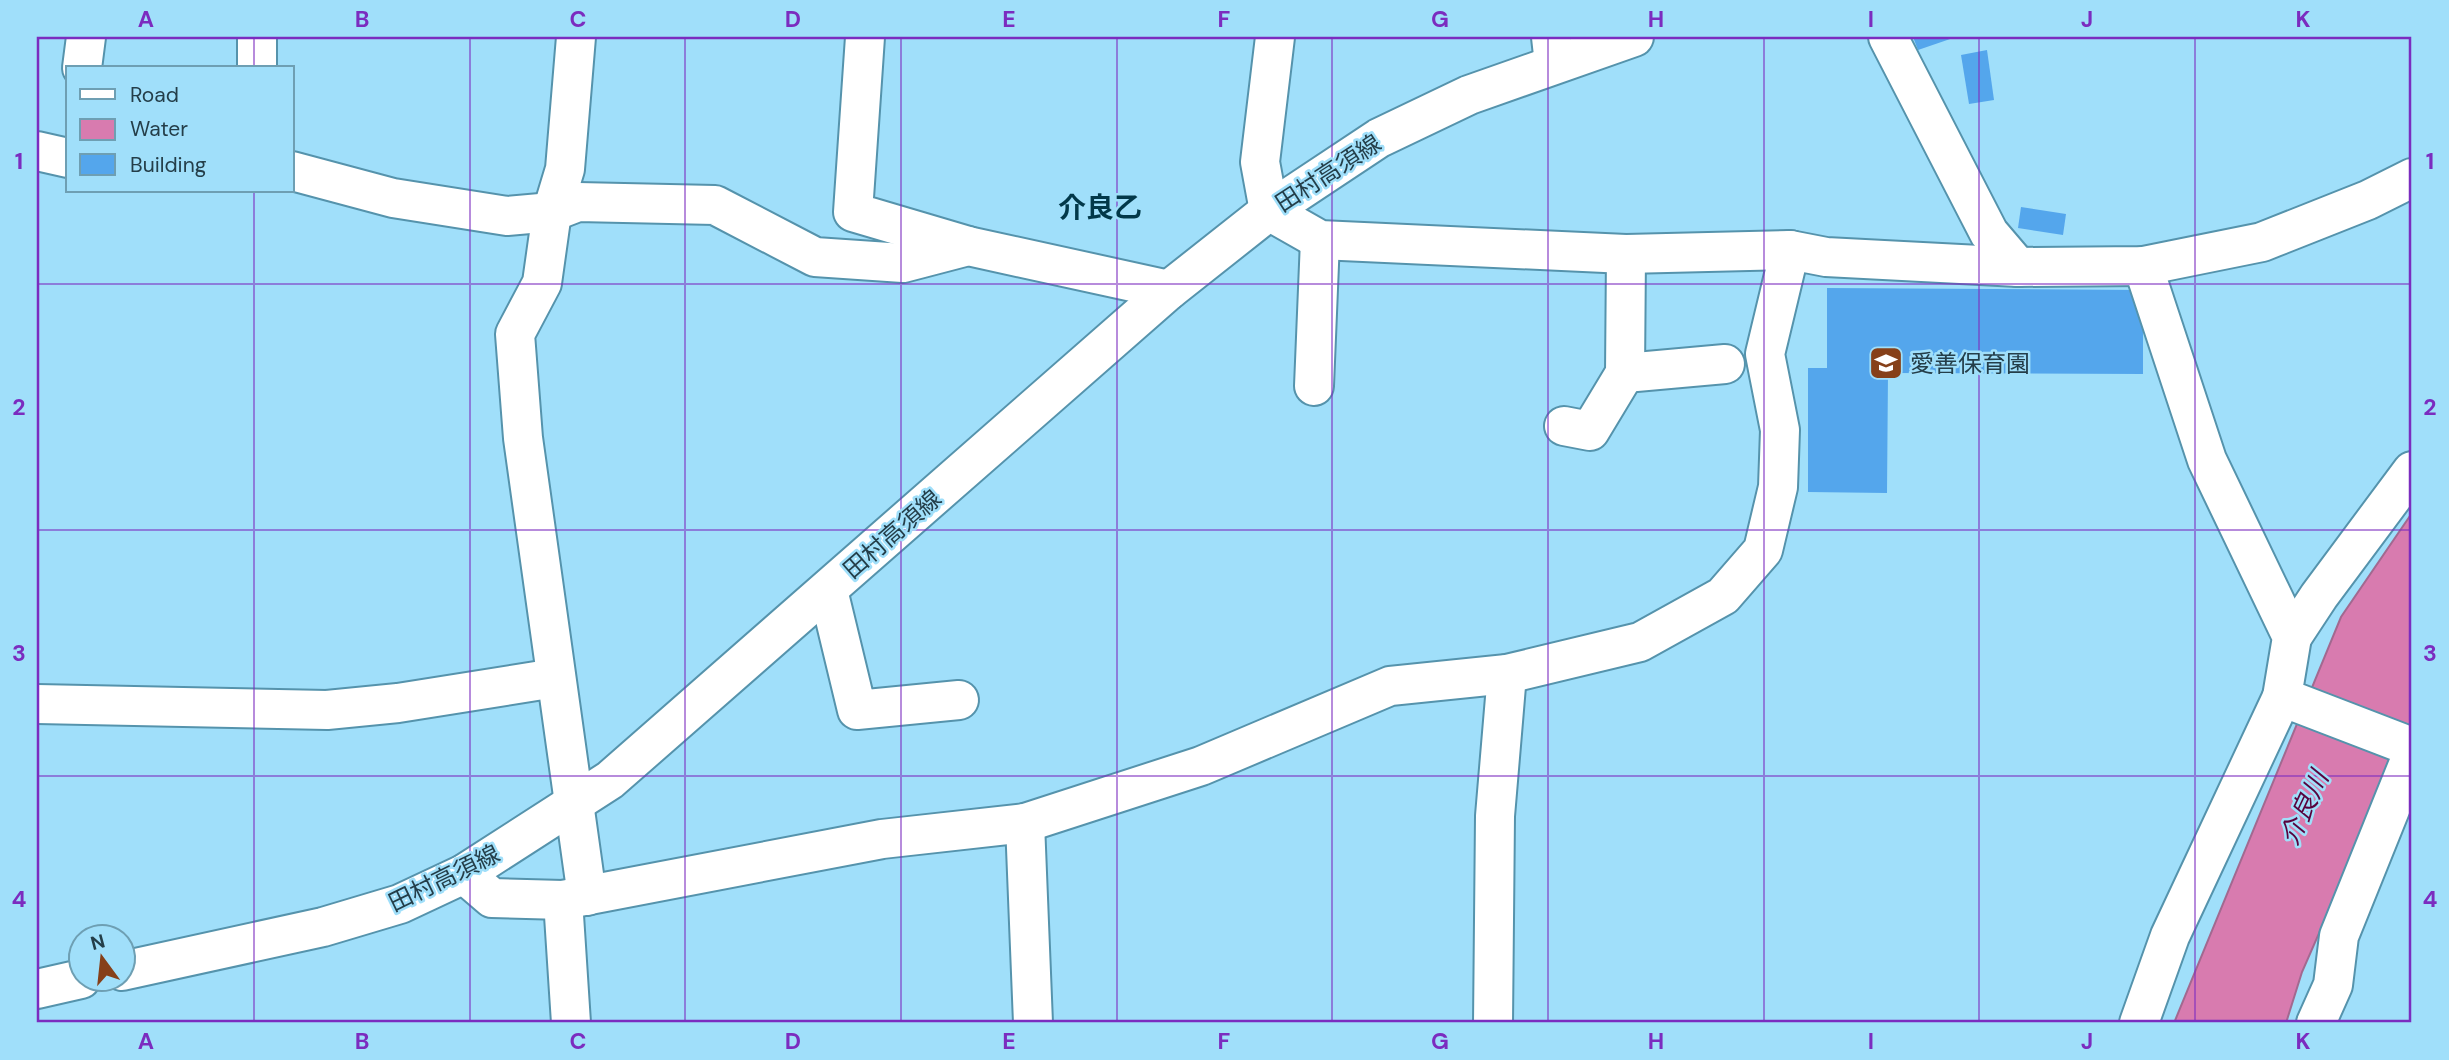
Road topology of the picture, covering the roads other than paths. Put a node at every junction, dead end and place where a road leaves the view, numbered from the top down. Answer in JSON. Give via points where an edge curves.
{"nodes":[{"id":1,"x":86,"y":37,"type":"edge"},
{"id":2,"x":257,"y":37,"type":"edge"},
{"id":3,"x":576,"y":37,"type":"edge"},
{"id":4,"x":865,"y":37,"type":"edge"},
{"id":5,"x":1275,"y":37,"type":"edge"},
{"id":6,"x":1634,"y":37,"type":"edge"},
{"id":7,"x":1888,"y":37,"type":"edge"},
{"id":8,"x":1553,"y":50,"type":"edge"},
{"id":9,"x":82,"y":66,"type":"edge"},
{"id":10,"x":257,"y":66,"type":"edge"},
{"id":11,"x":294,"y":172,"type":"edge"},
{"id":12,"x":2412,"y":178,"type":"edge"},
{"id":13,"x":1269,"y":211,"type":"junction"},
{"id":14,"x":552,"y":212,"type":"junction"},
{"id":15,"x":1320,"y":240,"type":"junction"},
{"id":16,"x":968,"y":246,"type":"junction"},
{"id":17,"x":1790,"y":250,"type":"junction"},
{"id":18,"x":1626,"y":254,"type":"junction"},
{"id":19,"x":2143,"y":265,"type":"junction"},
{"id":20,"x":2018,"y":267,"type":"junction"},
{"id":21,"x":1169,"y":290,"type":"junction"},
{"id":22,"x":1725,"y":364,"type":"dead end"},
{"id":23,"x":1625,"y":373,"type":"junction"},
{"id":24,"x":1314,"y":386,"type":"dead end"},
{"id":25,"x":1564,"y":426,"type":"dead end"},
{"id":26,"x":2412,"y":471,"type":"edge"},
{"id":27,"x":828,"y":590,"type":"junction"},
{"id":28,"x":2292,"y":637,"type":"junction"},
{"id":29,"x":1507,"y":674,"type":"junction"},
{"id":30,"x":555,"y":678,"type":"junction"},
{"id":31,"x":959,"y":700,"type":"dead end"},
{"id":32,"x":2289,"y":700,"type":"junction"},
{"id":33,"x":37,"y":704,"type":"edge"},
{"id":34,"x":2410,"y":749,"type":"edge"},
{"id":35,"x":575,"y":804,"type":"junction"},
{"id":36,"x":1025,"y":824,"type":"junction"},
{"id":37,"x":464,"y":874,"type":"junction"},
{"id":38,"x":575,"y":898,"type":"junction"},
{"id":39,"x":136,"y":968,"type":"edge"},
{"id":40,"x":66,"y":982,"type":"edge"},
{"id":41,"x":37,"y":989,"type":"edge"},
{"id":42,"x":571,"y":1023,"type":"edge"},
{"id":43,"x":1033,"y":1023,"type":"edge"},
{"id":44,"x":1493,"y":1023,"type":"edge"},
{"id":45,"x":2139,"y":1023,"type":"edge"},
{"id":46,"x":2316,"y":1023,"type":"edge"}],
"edges":[{"from":1,"to":9,"type":"street"},
{"from":2,"to":10,"type":"street"},
{"from":3,"to":14,"type":"street","via":[[565,169]]},
{"from":4,"to":16,"type":"street","via":[[853,212]]},
{"from":5,"to":13,"type":"street","via":[[1259,162]]},
{"from":6,"to":8,"type":"street","name":"田村高須線"},
{"from":7,"to":20,"type":"street","via":[[1989,233]]},
{"from":8,"to":13,"type":"street","name":"田村高須線","via":[[1379,138]]},
{"from":11,"to":14,"type":"street","via":[[393,198],[507,216]]},
{"from":12,"to":19,"type":"street","via":[[2262,242]]},
{"from":13,"to":15,"type":"street"},
{"from":13,"to":21,"type":"street","name":"田村高須線"},
{"from":14,"to":16,"type":"street","via":[[578,202],[715,205],[815,257],[903,263]]},
{"from":14,"to":30,"type":"street","via":[[542,283],[515,334],[523,438]]},
{"from":15,"to":18,"type":"street"},
{"from":15,"to":24,"type":"street"},
{"from":16,"to":21,"type":"street"},
{"from":17,"to":18,"type":"street"},
{"from":17,"to":20,"type":"street","via":[[1826,257]]},
{"from":17,"to":29,"type":"street","via":[[1765,354],[1780,430],[1778,487],[1763,550],[1723,596],[1640,642]]},
{"from":18,"to":23,"type":"street"},
{"from":19,"to":20,"type":"street"},
{"from":19,"to":28,"type":"street","via":[[2207,460]]},
{"from":21,"to":27,"type":"street","name":"田村高須線"},
{"from":22,"to":23,"type":"street"},
{"from":23,"to":25,"type":"street","via":[[1590,431]]},
{"from":26,"to":28,"type":"street"},
{"from":27,"to":31,"type":"street","via":[[856,710]]},
{"from":27,"to":35,"type":"street","name":"田村高須線","via":[[610,780]]},
{"from":28,"to":32,"type":"street"},
{"from":29,"to":36,"type":"street","via":[[1390,685],[1202,766]]},
{"from":29,"to":44,"type":"street","via":[[1495,816]]},
{"from":30,"to":33,"type":"street","via":[[327,710]]},
{"from":30,"to":35,"type":"street"},
{"from":32,"to":34,"type":"street"},
{"from":32,"to":45,"type":"street","via":[[2170,936]]},
{"from":34,"to":46,"type":"street","via":[[2339,936],[2333,985]]},
{"from":35,"to":37,"type":"street","name":"田村高須線"},
{"from":35,"to":38,"type":"street"},
{"from":36,"to":38,"type":"street","via":[[882,839]]},
{"from":36,"to":43,"type":"street"},
{"from":37,"to":38,"type":"street","via":[[492,898]]},
{"from":37,"to":39,"type":"street","name":"田村高須線","via":[[400,904],[323,927]]},
{"from":38,"to":42,"type":"street"},
{"from":40,"to":41,"type":"street"}]}
